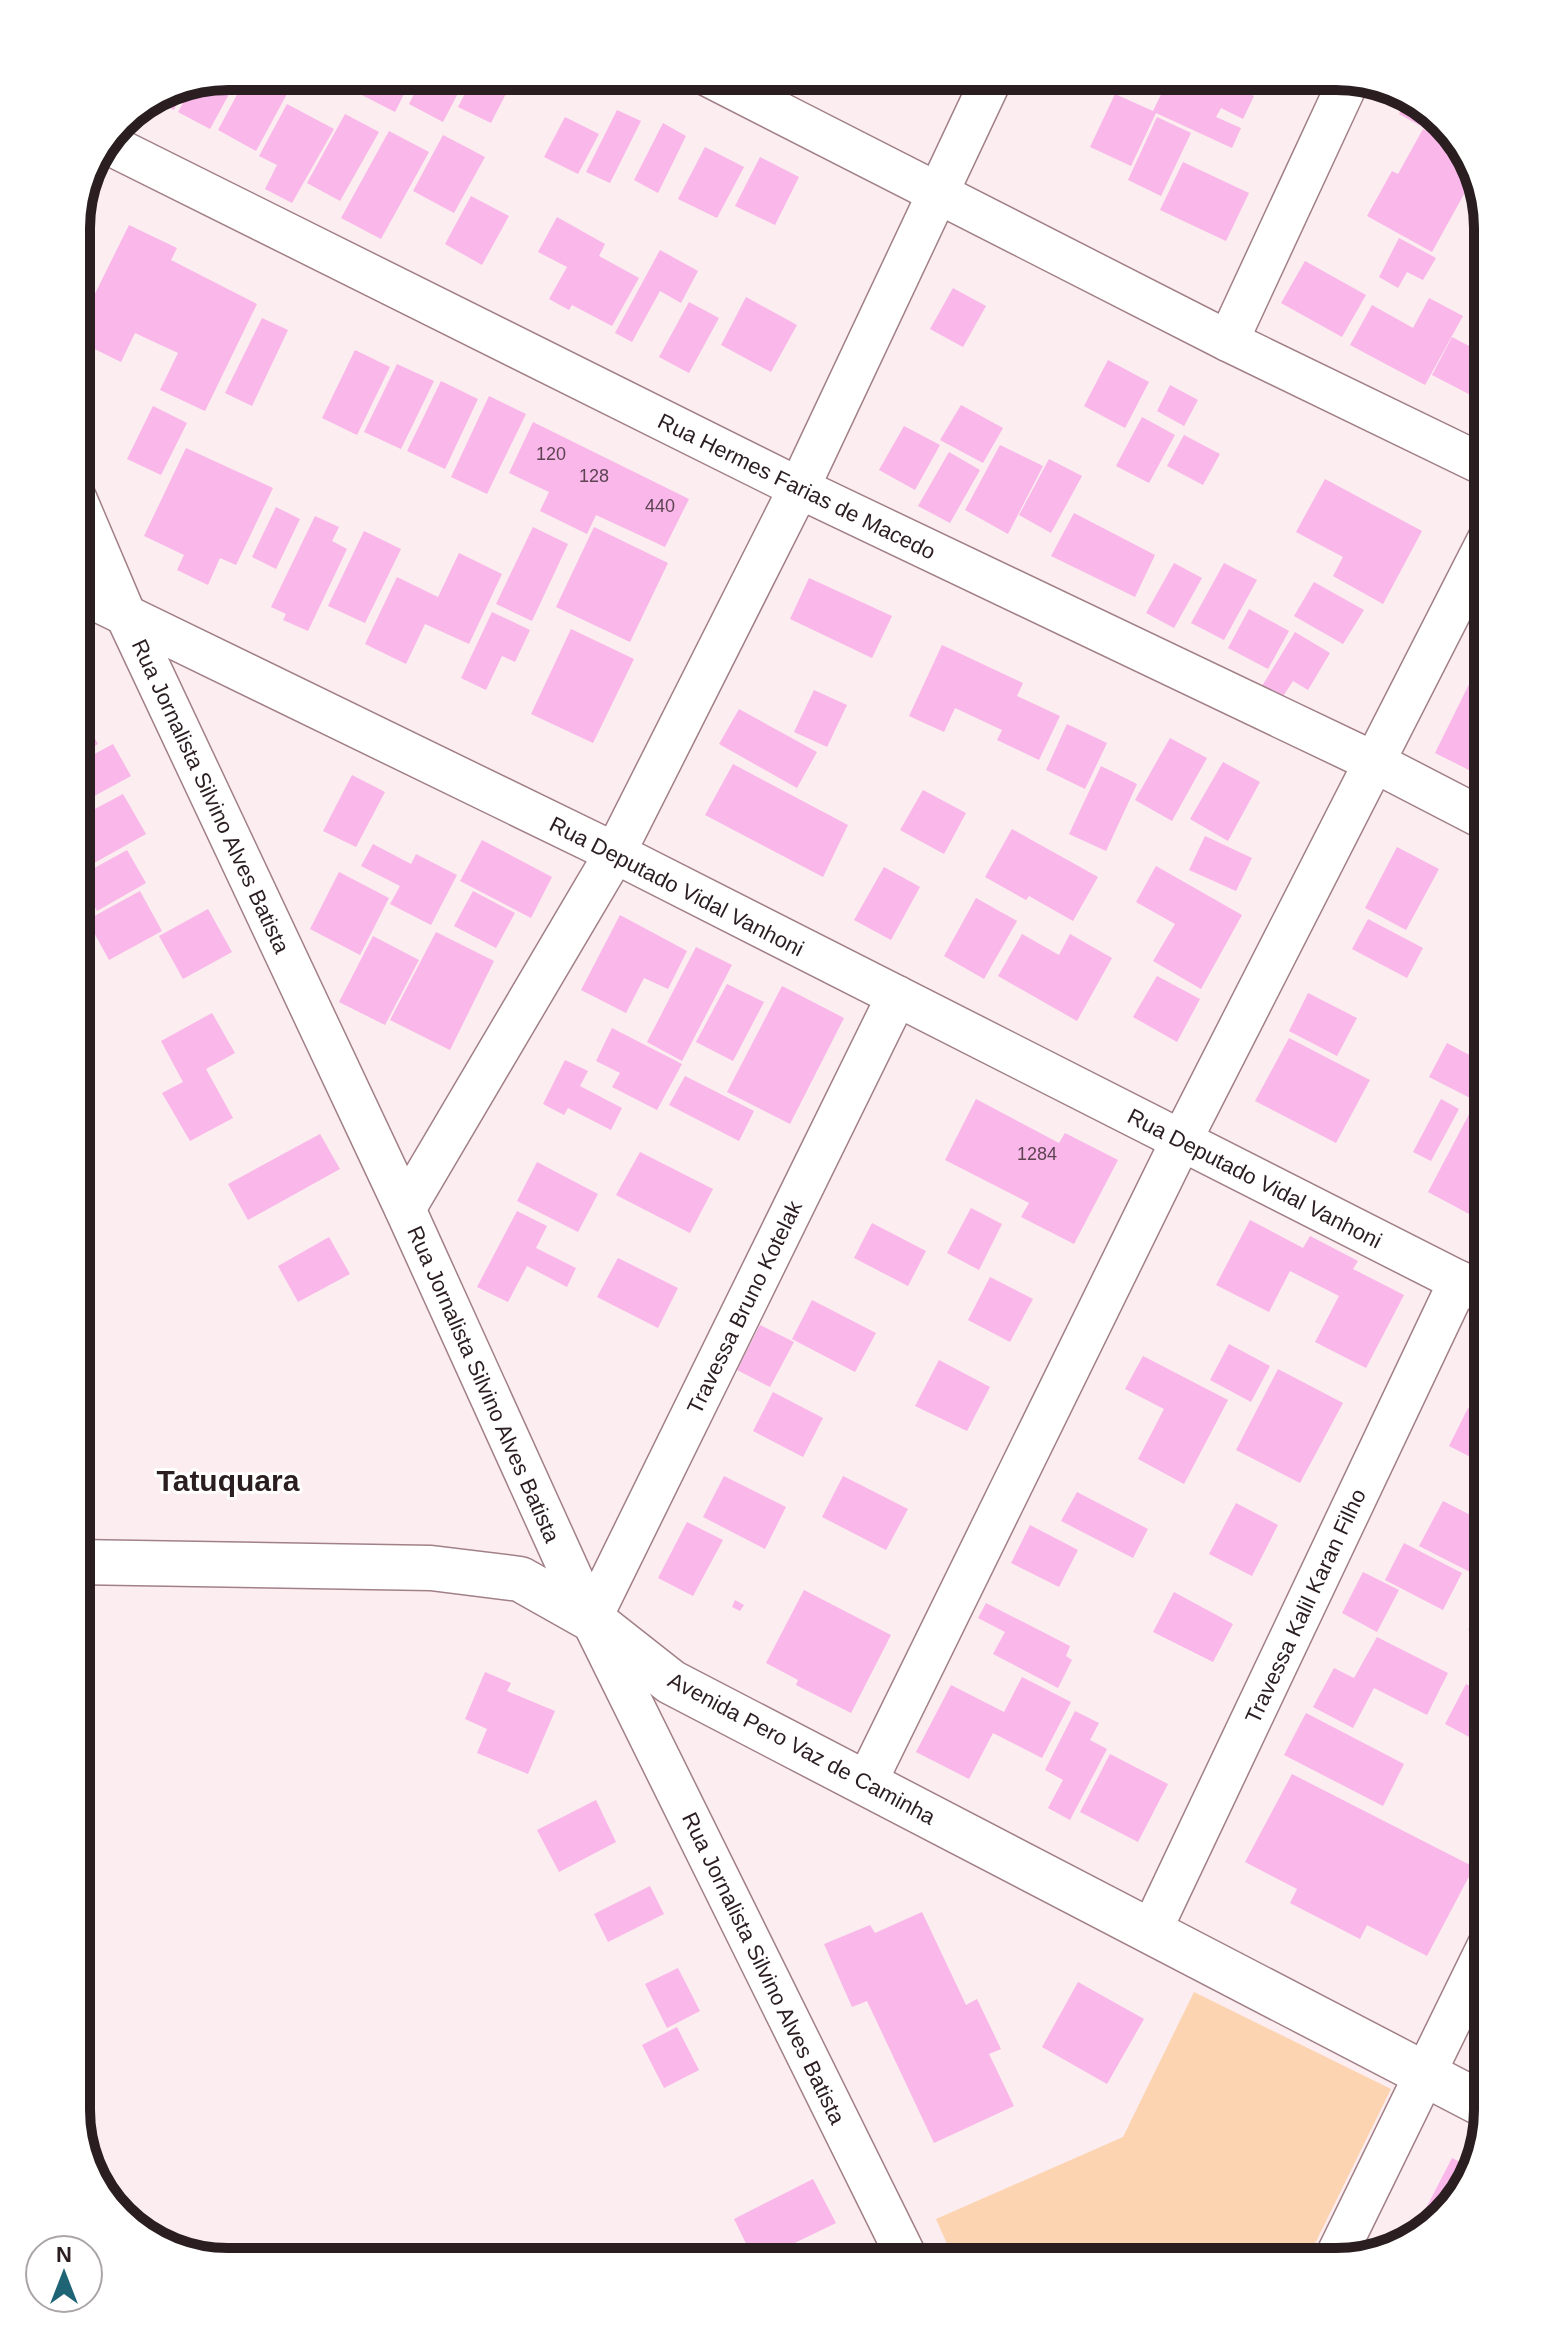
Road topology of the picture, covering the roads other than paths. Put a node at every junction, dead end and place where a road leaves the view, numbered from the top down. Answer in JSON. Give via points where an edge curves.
{"nodes":[{"id":1,"x":736,"y":90,"type":"edge"},
{"id":2,"x":986,"y":90,"type":"edge"},
{"id":3,"x":1344,"y":90,"type":"edge"},
{"id":4,"x":116,"y":148,"type":"edge"},
{"id":5,"x":938,"y":191,"type":"junction"},
{"id":6,"x":1228,"y":341,"type":"junction"},
{"id":7,"x":1474,"y":460,"type":"edge"},
{"id":8,"x":799,"y":488,"type":"junction"},
{"id":9,"x":90,"y":531,"type":"edge"},
{"id":10,"x":1474,"y":567,"type":"edge"},
{"id":11,"x":90,"y":598,"type":"edge"},
{"id":12,"x":127,"y":618,"type":"junction"},
{"id":13,"x":1376,"y":763,"type":"junction"},
{"id":14,"x":1474,"y":814,"type":"edge"},
{"id":15,"x":615,"y":853,"type":"junction"},
{"id":16,"x":897,"y":996,"type":"junction"},
{"id":17,"x":1181,"y":1141,"type":"junction"},
{"id":18,"x":405,"y":1209,"type":"junction"},
{"id":19,"x":1474,"y":1289,"type":"edge"},
{"id":20,"x":90,"y":1562,"type":"edge"},
{"id":21,"x":591,"y":1619,"type":"junction"},
{"id":22,"x":866,"y":1783,"type":"junction"},
{"id":23,"x":1151,"y":1931,"type":"junction"},
{"id":24,"x":1474,"y":1973,"type":"edge"},
{"id":25,"x":1423,"y":2074,"type":"junction"},
{"id":26,"x":1474,"y":2100,"type":"edge"},
{"id":27,"x":902,"y":2248,"type":"edge"},
{"id":28,"x":1340,"y":2248,"type":"edge"}],
"edges":[{"from":1,"to":5,"type":"street"},
{"from":2,"to":5,"type":"street"},
{"from":3,"to":6,"type":"street"},
{"from":4,"to":8,"type":"street","name":"Rua Hermes Farias de Macedo"},
{"from":5,"to":6,"type":"street"},
{"from":5,"to":8,"type":"street"},
{"from":6,"to":7,"type":"street"},
{"from":8,"to":13,"type":"street","name":"Rua Hermes Farias de Macedo"},
{"from":8,"to":15,"type":"street"},
{"from":9,"to":12,"type":"street","name":"Rua Jornalista Silvino Alves Batista"},
{"from":10,"to":13,"type":"street"},
{"from":11,"to":12,"type":"street","name":"Rua Deputado Vidal Vanhoni"},
{"from":12,"to":15,"type":"street","name":"Rua Deputado Vidal Vanhoni"},
{"from":12,"to":18,"type":"street","name":"Rua Jornalista Silvino Alves Batista"},
{"from":13,"to":14,"type":"street","name":"Rua Hermes Farias de Macedo"},
{"from":13,"to":17,"type":"street"},
{"from":15,"to":16,"type":"street","name":"Rua Deputado Vidal Vanhoni"},
{"from":15,"to":18,"type":"street"},
{"from":16,"to":17,"type":"street","name":"Rua Deputado Vidal Vanhoni"},
{"from":16,"to":21,"type":"street","name":"Travessa Bruno Kotelak"},
{"from":17,"to":19,"type":"street","name":"Rua Deputado Vidal Vanhoni"},
{"from":17,"to":22,"type":"street"},
{"from":18,"to":21,"type":"street","name":"Rua Jornalista Silvino Alves Batista"},
{"from":19,"to":23,"type":"street","name":"Travessa Kalil Karan Filho"},
{"from":20,"to":21,"type":"street","name":"Avenida Pero Vaz de Caminha","via":[[431,1568],[520,1579]]},
{"from":21,"to":22,"type":"street","name":"Avenida Pero Vaz de Caminha","via":[[671,1682]]},
{"from":21,"to":27,"type":"street","name":"Rua Jornalista Silvino Alves Batista"},
{"from":22,"to":23,"type":"street","name":"Avenida Pero Vaz de Caminha"},
{"from":23,"to":25,"type":"street","name":"Avenida Pero Vaz de Caminha"},
{"from":24,"to":25,"type":"street"},
{"from":25,"to":26,"type":"street","name":"Avenida Pero Vaz de Caminha"},
{"from":25,"to":28,"type":"street"}]}
